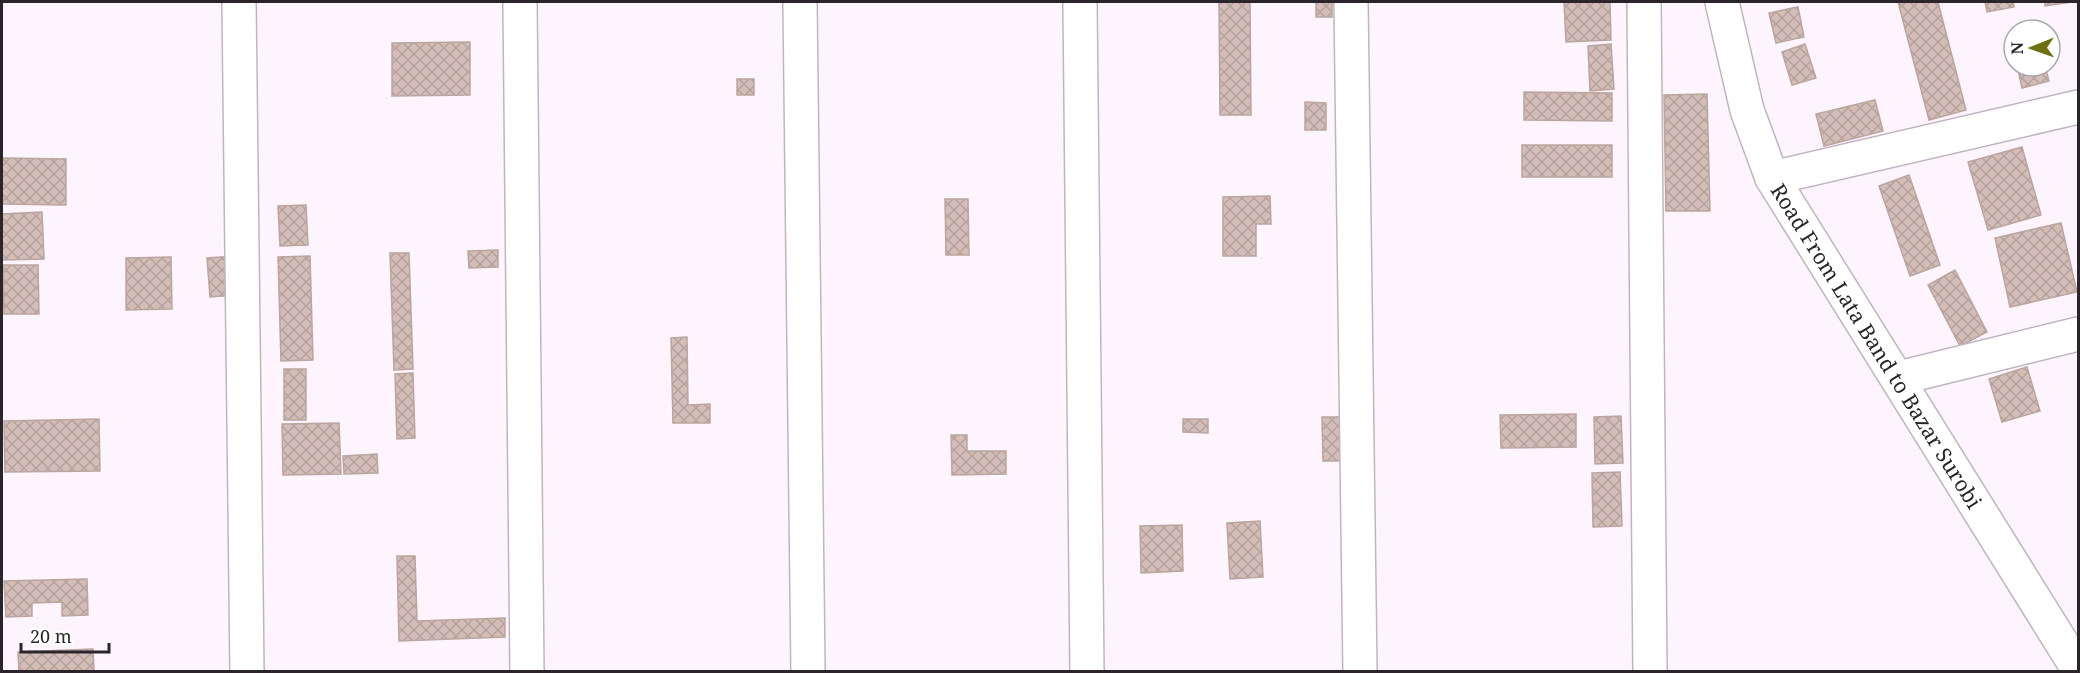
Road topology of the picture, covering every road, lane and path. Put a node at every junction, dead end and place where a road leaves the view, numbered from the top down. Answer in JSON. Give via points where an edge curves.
{"nodes":[{"id":1,"x":239,"y":2,"type":"edge"},
{"id":2,"x":520,"y":2,"type":"edge"},
{"id":3,"x":800,"y":2,"type":"edge"},
{"id":4,"x":1080,"y":2,"type":"edge"},
{"id":5,"x":1351,"y":2,"type":"edge"},
{"id":6,"x":1644,"y":2,"type":"edge"},
{"id":7,"x":1722,"y":2,"type":"edge"},
{"id":8,"x":2079,"y":107,"type":"edge"},
{"id":9,"x":1772,"y":178,"type":"junction"},
{"id":10,"x":2079,"y":334,"type":"edge"},
{"id":11,"x":1899,"y":378,"type":"junction"},
{"id":12,"x":2079,"y":669,"type":"edge"},
{"id":13,"x":248,"y":672,"type":"edge"},
{"id":14,"x":527,"y":672,"type":"edge"},
{"id":15,"x":808,"y":672,"type":"edge"},
{"id":16,"x":1087,"y":672,"type":"edge"},
{"id":17,"x":1360,"y":672,"type":"edge"},
{"id":18,"x":1650,"y":672,"type":"edge"}],
"edges":[{"from":1,"to":13,"type":"street"},
{"from":2,"to":14,"type":"street"},
{"from":3,"to":15,"type":"street"},
{"from":4,"to":16,"type":"street"},
{"from":5,"to":17,"type":"street"},
{"from":6,"to":18,"type":"street"},
{"from":7,"to":9,"type":"street","name":"Road From Lata Band to Bazar Surobi","via":[[1747,110]]},
{"from":8,"to":9,"type":"street"},
{"from":9,"to":11,"type":"street","name":"Road From Lata Band to Bazar Surobi"},
{"from":10,"to":11,"type":"street"},
{"from":11,"to":12,"type":"street","name":"Road From Lata Band to Bazar Surobi"}]}
